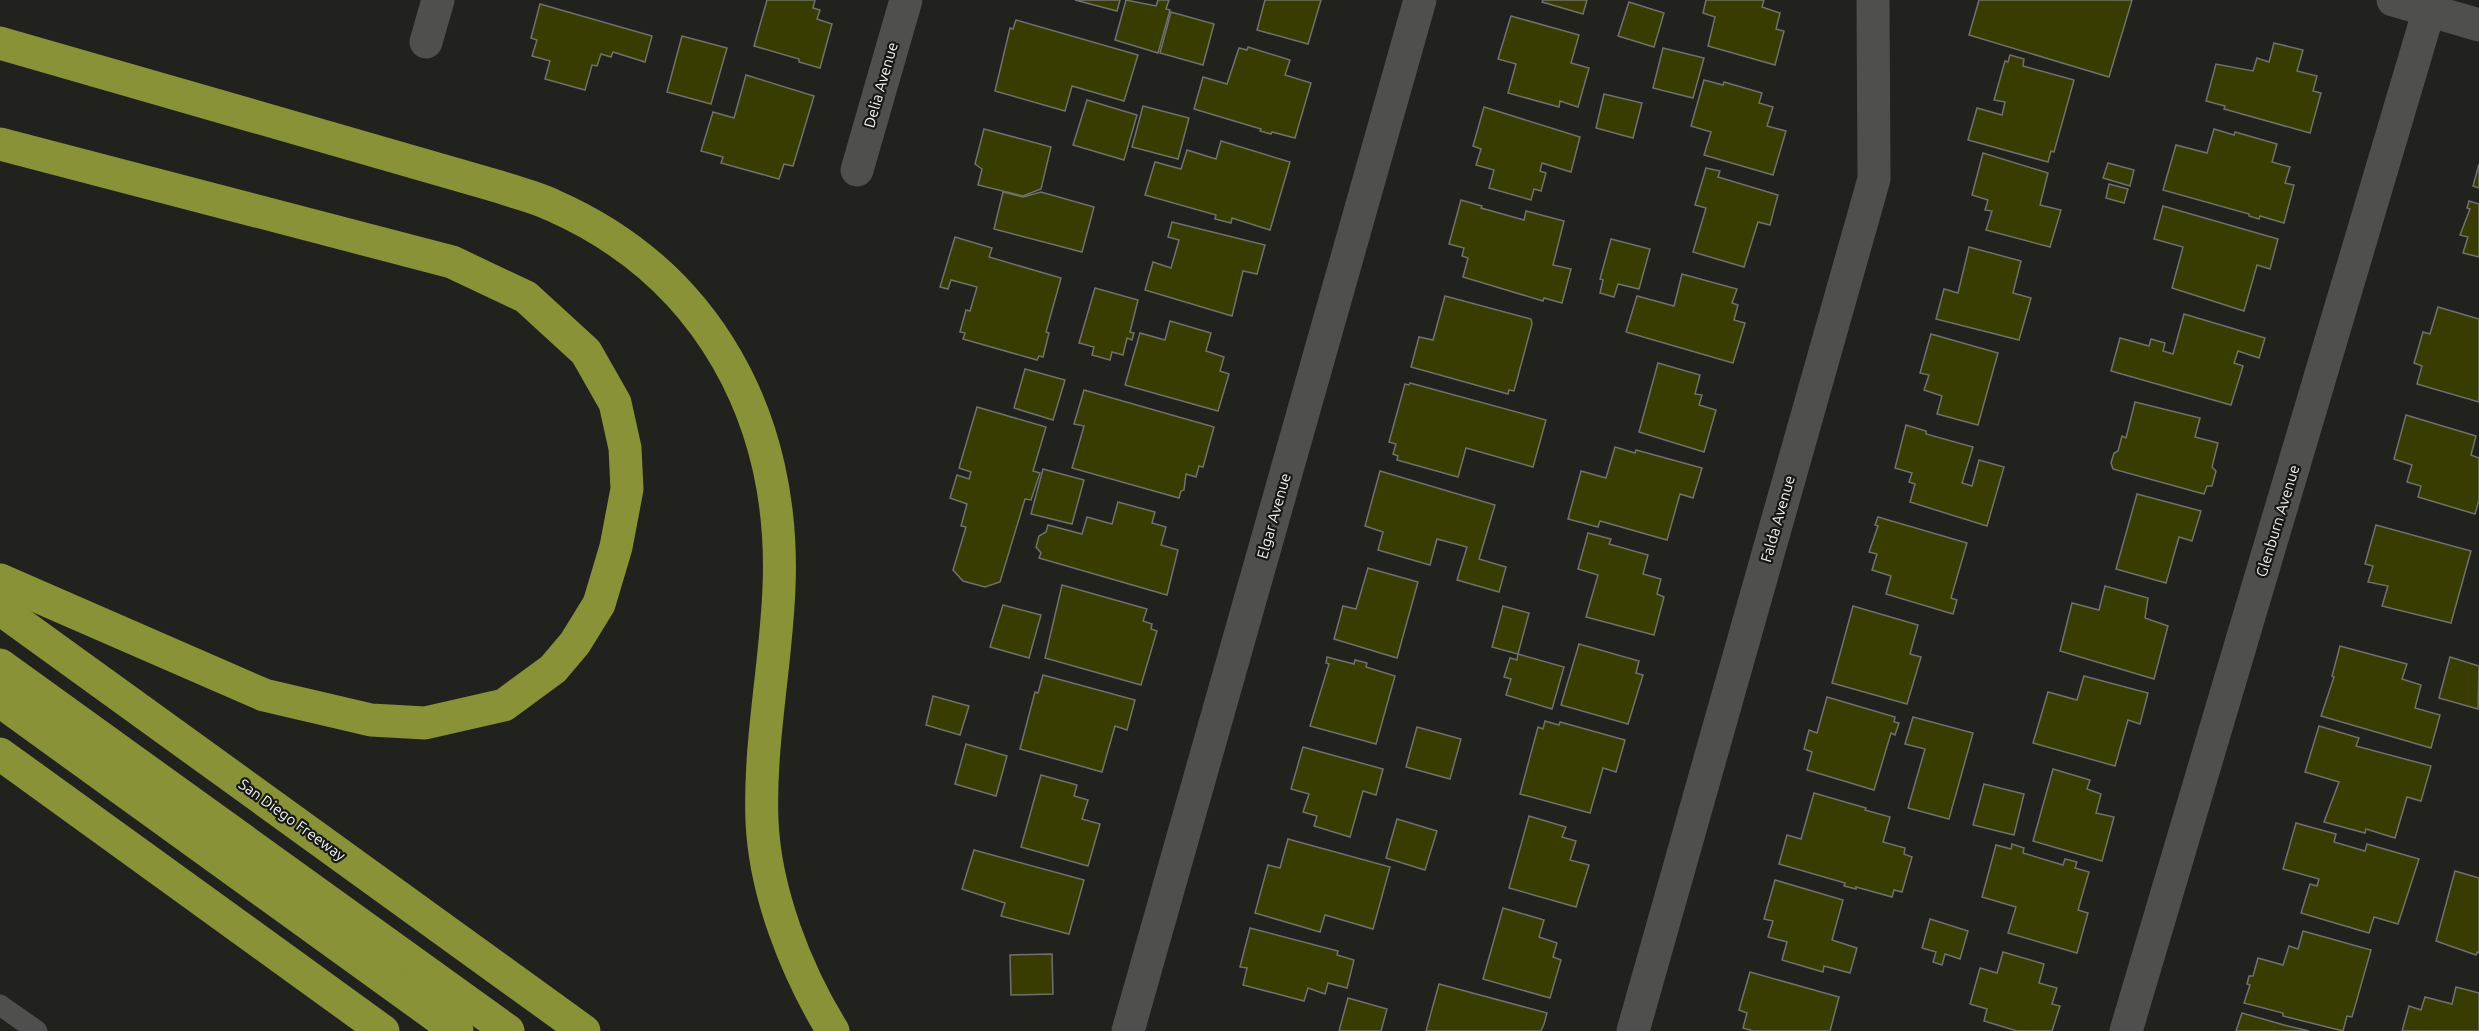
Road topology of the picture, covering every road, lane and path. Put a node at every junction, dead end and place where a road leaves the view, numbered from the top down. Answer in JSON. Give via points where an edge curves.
{"nodes":[{"id":1,"x":438,"y":0,"type":"edge"},
{"id":2,"x":906,"y":0,"type":"edge"},
{"id":3,"x":1420,"y":0,"type":"edge"},
{"id":4,"x":1873,"y":0,"type":"edge"},
{"id":5,"x":2393,"y":0,"type":"edge"},
{"id":6,"x":2429,"y":10,"type":"junction"},
{"id":7,"x":2479,"y":25,"type":"edge"},
{"id":8,"x":426,"y":42,"type":"dead end"},
{"id":9,"x":0,"y":44,"type":"edge"},
{"id":10,"x":0,"y":144,"type":"edge"},
{"id":11,"x":856,"y":170,"type":"dead end"},
{"id":12,"x":0,"y":580,"type":"edge"},
{"id":13,"x":0,"y":609,"type":"edge"},
{"id":14,"x":0,"y":665,"type":"edge"},
{"id":15,"x":0,"y":701,"type":"edge"},
{"id":16,"x":0,"y":754,"type":"edge"},
{"id":17,"x":0,"y":1005,"type":"edge"},
{"id":18,"x":36,"y":1031,"type":"edge"},
{"id":19,"x":384,"y":1031,"type":"edge"},
{"id":20,"x":457,"y":1031,"type":"edge"},
{"id":21,"x":508,"y":1031,"type":"edge"},
{"id":22,"x":584,"y":1031,"type":"edge"},
{"id":23,"x":833,"y":1031,"type":"edge"},
{"id":24,"x":1128,"y":1031,"type":"edge"},
{"id":25,"x":1633,"y":1031,"type":"edge"},
{"id":26,"x":2126,"y":1031,"type":"edge"}],
"edges":[{"from":1,"to":8,"type":"street"},
{"from":2,"to":11,"type":"street","name":"Delia Avenue"},
{"from":3,"to":24,"type":"street","name":"Elgar Avenue"},
{"from":4,"to":25,"type":"street","name":"Falda Avenue","via":[[1874,179]]},
{"from":5,"to":6,"type":"street"},
{"from":6,"to":7,"type":"street"},
{"from":6,"to":26,"type":"street","name":"Glenburn Avenue"},
{"from":9,"to":23,"type":"highway","via":[[552,204],[645,261],[688,303],[746,392],[773,485],[780,536],[779,590],[767,710],[762,822],[779,910],[798,966]]},
{"from":10,"to":12,"type":"highway","via":[[452,262],[526,297],[586,352],[615,403],[625,448],[627,489],[616,547],[599,604],[553,669],[504,705],[425,723],[371,720],[264,695]]},
{"from":13,"to":22,"type":"highway","name":"San Diego Freeway"},
{"from":14,"to":21,"type":"highway"},
{"from":15,"to":20,"type":"highway"},
{"from":16,"to":19,"type":"highway"},
{"from":17,"to":18,"type":"lane"}]}
